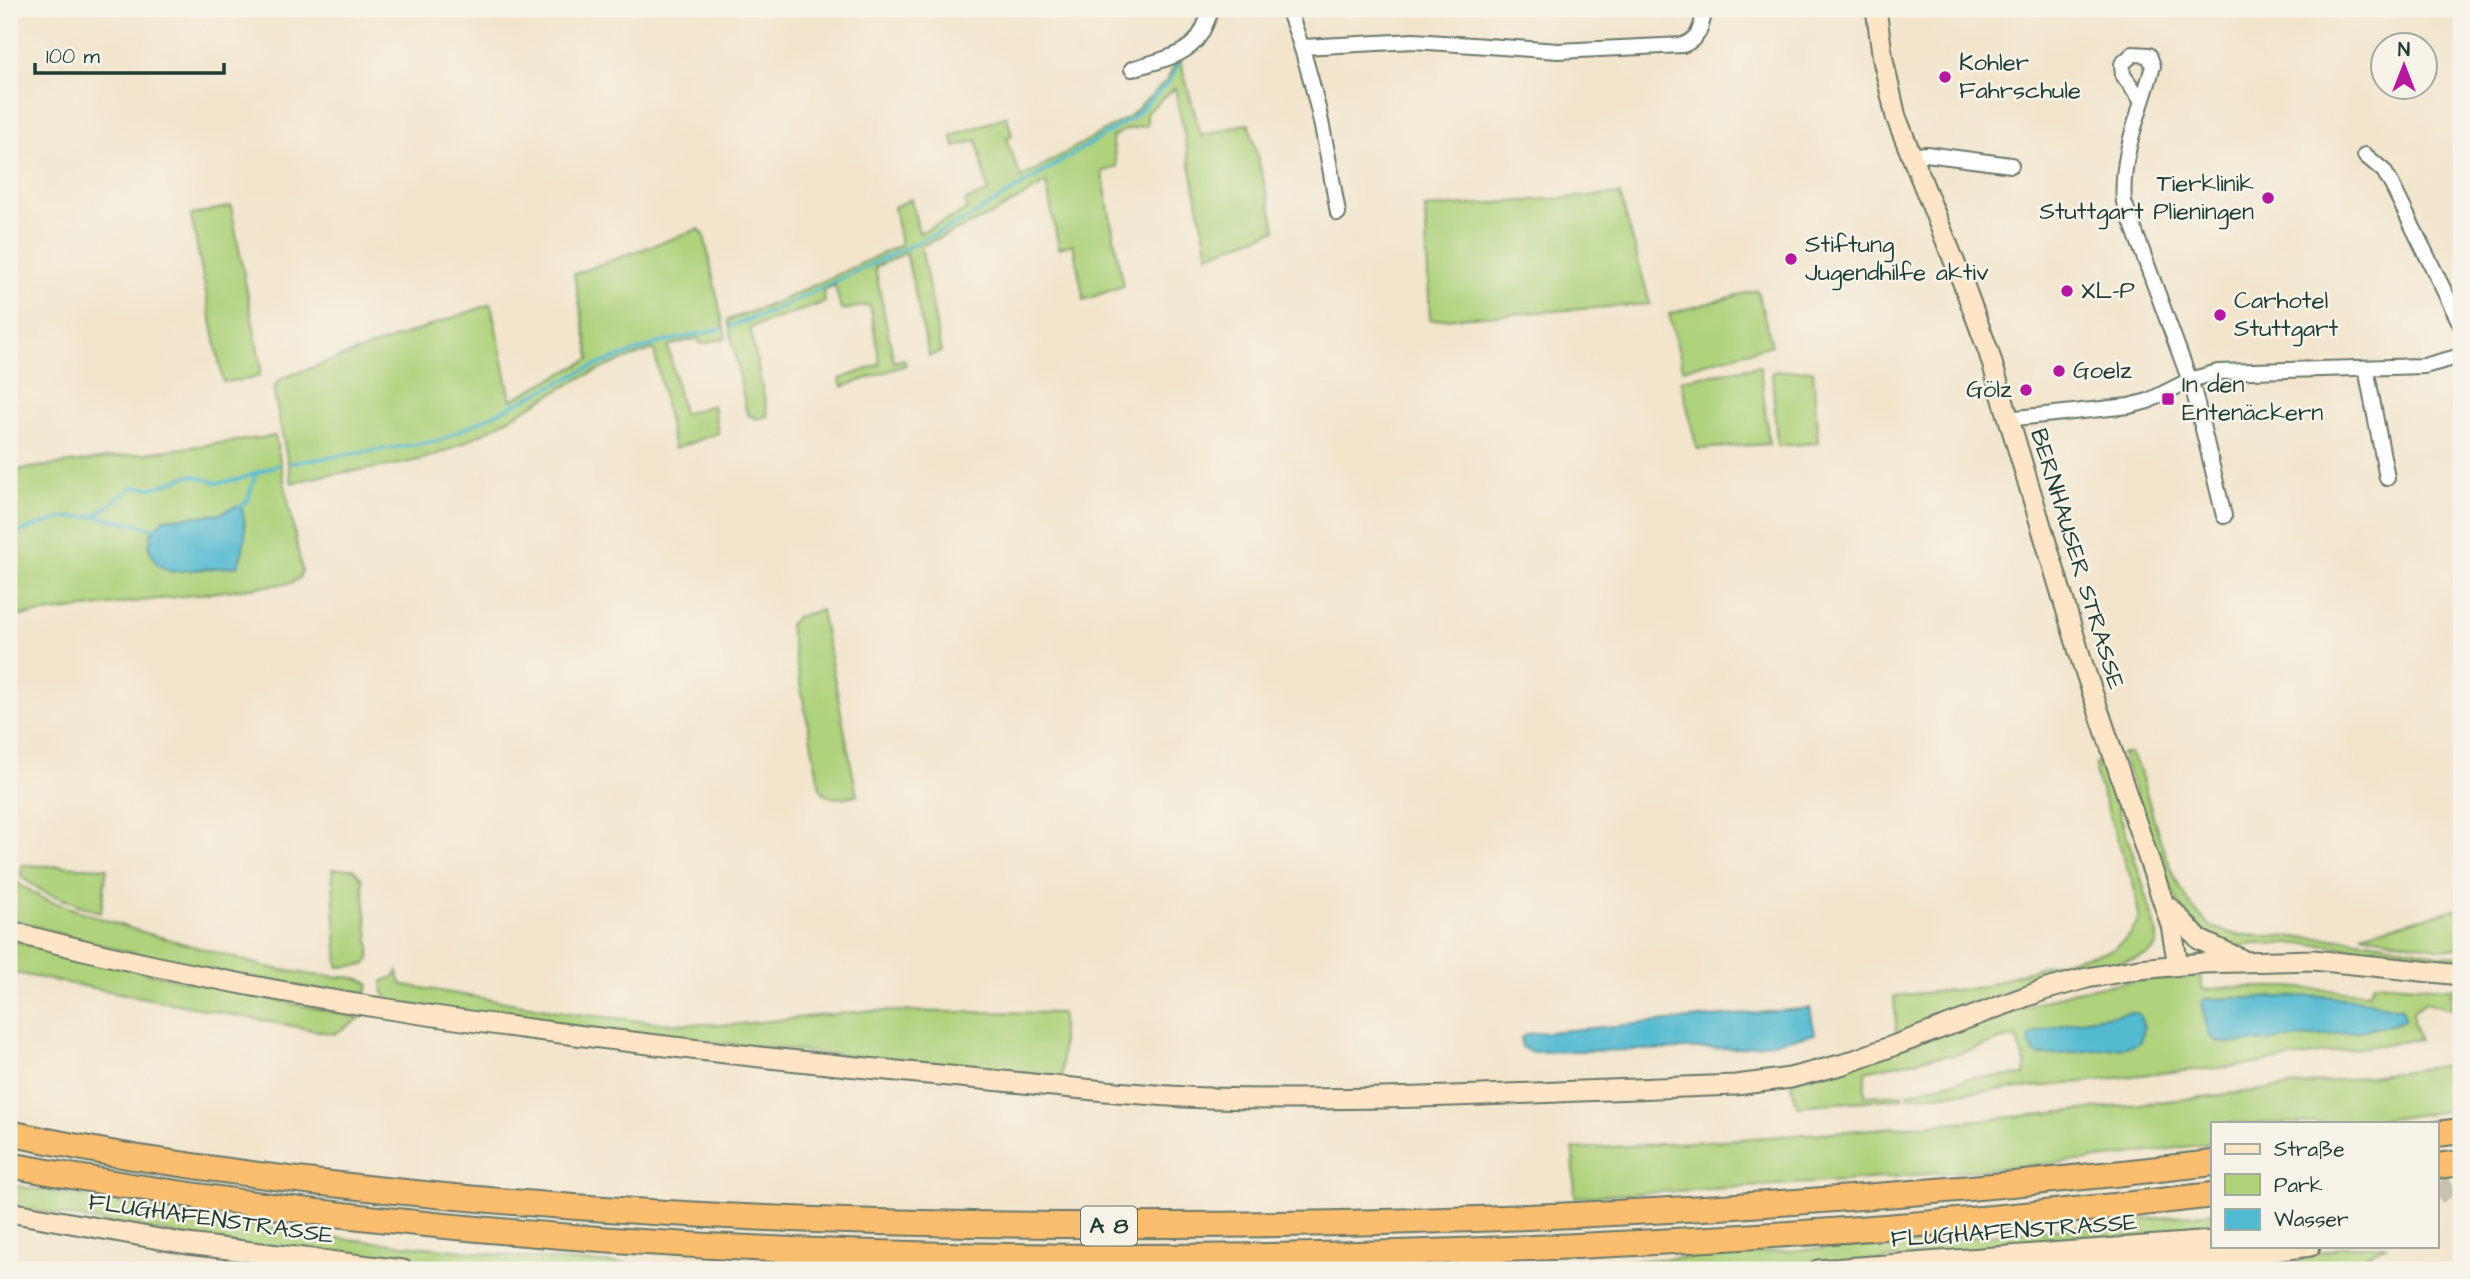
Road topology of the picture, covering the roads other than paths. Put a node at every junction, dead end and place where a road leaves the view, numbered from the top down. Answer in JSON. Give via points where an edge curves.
{"nodes":[{"id":1,"x":1212,"y":9,"type":"edge"},
{"id":2,"x":1288,"y":9,"type":"edge"},
{"id":3,"x":1705,"y":9,"type":"edge"},
{"id":4,"x":1876,"y":9,"type":"edge"},
{"id":5,"x":1303,"y":47,"type":"junction"},
{"id":6,"x":1132,"y":69,"type":"dead end"},
{"id":7,"x":2141,"y":100,"type":"dead end"},
{"id":8,"x":2365,"y":155,"type":"dead end"},
{"id":9,"x":1912,"y":156,"type":"junction"},
{"id":10,"x":2011,"y":165,"type":"dead end"},
{"id":11,"x":1338,"y":213,"type":"dead end"},
{"id":12,"x":2461,"y":325,"type":"edge"},
{"id":13,"x":2461,"y":356,"type":"edge"},
{"id":14,"x":2366,"y":368,"type":"junction"},
{"id":15,"x":2190,"y":380,"type":"junction"},
{"id":16,"x":2007,"y":419,"type":"junction"},
{"id":17,"x":2387,"y":478,"type":"dead end"},
{"id":18,"x":2224,"y":516,"type":"dead end"},
{"id":19,"x":2162,"y":899,"type":"junction"},
{"id":20,"x":9,"y":931,"type":"edge"},
{"id":21,"x":2248,"y":962,"type":"junction"},
{"id":22,"x":2178,"y":965,"type":"junction"},
{"id":23,"x":2461,"y":975,"type":"edge"},
{"id":24,"x":2461,"y":1130,"type":"edge"},
{"id":25,"x":9,"y":1133,"type":"edge"},
{"id":26,"x":2438,"y":1134,"type":"edge"},
{"id":27,"x":2211,"y":1163,"type":"edge"},
{"id":28,"x":2461,"y":1163,"type":"edge"},
{"id":29,"x":9,"y":1166,"type":"edge"},
{"id":30,"x":2438,"y":1166,"type":"edge"},
{"id":31,"x":2211,"y":1195,"type":"edge"},
{"id":32,"x":10,"y":1213,"type":"edge"},
{"id":33,"x":2211,"y":1241,"type":"edge"},
{"id":34,"x":2301,"y":1248,"type":"edge"},
{"id":35,"x":2239,"y":1257,"type":"edge"},
{"id":36,"x":2261,"y":1257,"type":"edge"},
{"id":37,"x":2186,"y":1261,"type":"junction"},
{"id":38,"x":402,"y":1270,"type":"edge"},
{"id":39,"x":1818,"y":1270,"type":"edge"},
{"id":40,"x":2055,"y":1270,"type":"edge"},
{"id":41,"x":2206,"y":1270,"type":"edge"}],
"edges":[{"from":1,"to":6,"type":"street","via":[[1200,36],[1188,48]]},
{"from":2,"to":5,"type":"street"},
{"from":3,"to":5,"type":"street","via":[[1698,36],[1683,45],[1558,51],[1414,41]]},
{"from":4,"to":9,"type":"main road","name":"BERNHAUSER STRASSE","via":[[1888,85]]},
{"from":5,"to":11,"type":"street"},
{"from":7,"to":15,"type":"street","via":[[2122,179],[2124,202]]},
{"from":8,"to":12,"type":"street","via":[[2392,185]]},
{"from":9,"to":10,"type":"street"},
{"from":9,"to":16,"type":"main road","name":"BERNHAUSER STRASSE","via":[[1989,353]]},
{"from":13,"to":14,"type":"street","via":[[2424,366]]},
{"from":14,"to":15,"type":"street","via":[[2218,372]]},
{"from":14,"to":17,"type":"street"},
{"from":15,"to":16,"type":"street","via":[[2129,406]]},
{"from":15,"to":18,"type":"street"},
{"from":16,"to":19,"type":"main road","name":"BERNHAUSER STRASSE"},
{"from":19,"to":21,"type":"main road","via":[[2197,937]]},
{"from":19,"to":22,"type":"main road","name":"BERNHAUSER STRASSE"},
{"from":20,"to":22,"type":"main road","via":[[78,950],[265,988],[477,1024],[1125,1093],[1314,1100],[1736,1085],[1790,1078],[1844,1065],[2058,985]]},
{"from":21,"to":22,"type":"main road"},
{"from":21,"to":23,"type":"main road","via":[[2327,961]]},
{"from":24,"to":26,"type":"highway"},
{"from":25,"to":27,"type":"highway","number":"A 8","via":[[297,1180],[488,1199],[709,1215],[1072,1226],[1329,1224],[1645,1212],[1938,1191]]},
{"from":28,"to":30,"type":"highway"},
{"from":29,"to":31,"type":"highway","number":"A 8","via":[[250,1205],[537,1236],[746,1249],[1140,1258],[1619,1245],[1937,1223]]},
{"from":32,"to":38,"type":"main road","name":"FLUGHAFENSTRASSE","via":[[187,1244]]},
{"from":33,"to":39,"type":"main road","name":"FLUGHAFENSTRASSE"},
{"from":34,"to":36,"type":"main road","name":"FLUGHAFENSTRASSE"},
{"from":35,"to":36,"type":"main road","name":"FLUGHAFENSTRASSE"},
{"from":35,"to":37,"type":"main road","name":"FLUGHAFENSTRASSE"},
{"from":37,"to":40,"type":"main road","name":"FLUGHAFENSTRASSE"},
{"from":37,"to":41,"type":"main road"}]}
